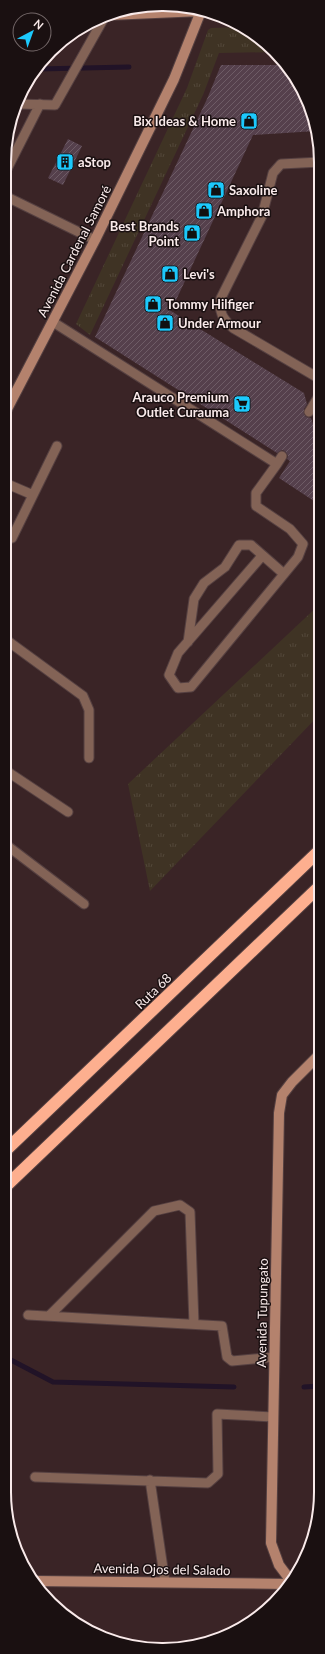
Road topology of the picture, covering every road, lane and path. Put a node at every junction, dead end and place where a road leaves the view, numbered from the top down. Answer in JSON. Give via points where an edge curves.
{"nodes":[{"id":1,"x":182,"y":12,"type":"edge"},
{"id":2,"x":128,"y":15,"type":"edge"},
{"id":3,"x":199,"y":15,"type":"edge"},
{"id":4,"x":100,"y":25,"type":"edge"},
{"id":5,"x":23,"y":104,"type":"edge"},
{"id":6,"x":40,"y":104,"type":"junction"},
{"id":7,"x":11,"y":161,"type":"edge"},
{"id":8,"x":314,"y":162,"type":"edge"},
{"id":9,"x":11,"y":199,"type":"edge"},
{"id":10,"x":95,"y":240,"type":"junction"},
{"id":11,"x":54,"y":322,"type":"junction"},
{"id":12,"x":314,"y":375,"type":"edge"},
{"id":13,"x":11,"y":402,"type":"edge"},
{"id":14,"x":314,"y":404,"type":"edge"},
{"id":15,"x":309,"y":412,"type":"dead end"},
{"id":16,"x":57,"y":446,"type":"dead end"},
{"id":17,"x":282,"y":456,"type":"dead end"},
{"id":18,"x":277,"y":464,"type":"junction"},
{"id":19,"x":11,"y":486,"type":"edge"},
{"id":20,"x":33,"y":495,"type":"junction"},
{"id":21,"x":12,"y":538,"type":"dead end"},
{"id":22,"x":262,"y":556,"type":"junction"},
{"id":23,"x":284,"y":574,"type":"junction"},
{"id":24,"x":188,"y":642,"type":"junction"},
{"id":25,"x":11,"y":643,"type":"edge"},
{"id":26,"x":89,"y":758,"type":"dead end"},
{"id":27,"x":11,"y":774,"type":"edge"},
{"id":28,"x":68,"y":812,"type":"dead end"},
{"id":29,"x":11,"y":849,"type":"edge"},
{"id":30,"x":314,"y":856,"type":"edge"},
{"id":31,"x":314,"y":892,"type":"edge"},
{"id":32,"x":84,"y":904,"type":"dead end"},
{"id":33,"x":314,"y":1060,"type":"edge"},
{"id":34,"x":11,"y":1145,"type":"edge"},
{"id":35,"x":11,"y":1181,"type":"edge"},
{"id":36,"x":28,"y":1315,"type":"dead end"},
{"id":37,"x":50,"y":1316,"type":"junction"},
{"id":38,"x":194,"y":1324,"type":"junction"},
{"id":39,"x":274,"y":1357,"type":"junction"},
{"id":40,"x":273,"y":1417,"type":"junction"},
{"id":41,"x":35,"y":1477,"type":"dead end"},
{"id":42,"x":150,"y":1480,"type":"junction"},
{"id":43,"x":287,"y":1577,"type":"edge"},
{"id":44,"x":40,"y":1581,"type":"edge"},
{"id":45,"x":165,"y":1582,"type":"junction"},
{"id":46,"x":283,"y":1584,"type":"edge"}],
"edges":[{"from":1,"to":2,"type":"main road"},
{"from":3,"to":10,"type":"main road","name":"Avenida Cardenal Samoré","via":[[174,79]]},
{"from":4,"to":6,"type":"lane","via":[[55,105]]},
{"from":5,"to":6,"type":"lane"},
{"from":6,"to":7,"type":"lane"},
{"from":8,"to":12,"type":"lane","via":[[281,164],[273,173],[262,216],[221,298],[219,309],[233,328]]},
{"from":9,"to":10,"type":"lane"},
{"from":10,"to":11,"type":"main road","name":"Avenida Cardenal Samoré"},
{"from":11,"to":13,"type":"main road","name":"Avenida Cardenal Samoré"},
{"from":11,"to":18,"type":"lane"},
{"from":14,"to":15,"type":"lane"},
{"from":16,"to":20,"type":"lane"},
{"from":17,"to":18,"type":"lane"},
{"from":18,"to":23,"type":"lane","via":[[256,493],[256,506],[290,530],[303,544],[298,557]]},
{"from":19,"to":20,"type":"lane"},
{"from":20,"to":21,"type":"lane"},
{"from":22,"to":23,"type":"lane"},
{"from":22,"to":24,"type":"lane"},
{"from":22,"to":24,"type":"lane","via":[[251,545],[239,545],[225,567],[204,583],[194,599]]},
{"from":23,"to":24,"type":"lane","via":[[191,687],[178,688],[169,675],[178,652]]},
{"from":25,"to":26,"type":"lane","via":[[83,696],[89,710]]},
{"from":27,"to":28,"type":"lane"},
{"from":29,"to":32,"type":"lane"},
{"from":30,"to":34,"type":"highway","name":"Ruta 68"},
{"from":31,"to":35,"type":"highway"},
{"from":33,"to":39,"type":"main road","name":"Avenida Tupungato","via":[[282,1095],[279,1113]]},
{"from":36,"to":37,"type":"lane"},
{"from":37,"to":38,"type":"lane"},
{"from":37,"to":38,"type":"lane","via":[[154,1211],[180,1205],[190,1212]]},
{"from":38,"to":39,"type":"lane","via":[[222,1326],[227,1357],[232,1361]]},
{"from":39,"to":40,"type":"main road","name":"Avenida Tupungato"},
{"from":40,"to":42,"type":"lane","via":[[217,1414],[218,1474],[208,1483]]},
{"from":40,"to":43,"type":"main road","name":"Avenida Tupungato","via":[[271,1543],[279,1565]]},
{"from":41,"to":42,"type":"lane"},
{"from":42,"to":45,"type":"lane"},
{"from":44,"to":45,"type":"main road","name":"Avenida Ojos del Salado"},
{"from":45,"to":46,"type":"main road","name":"Avenida Ojos del Salado"}]}
